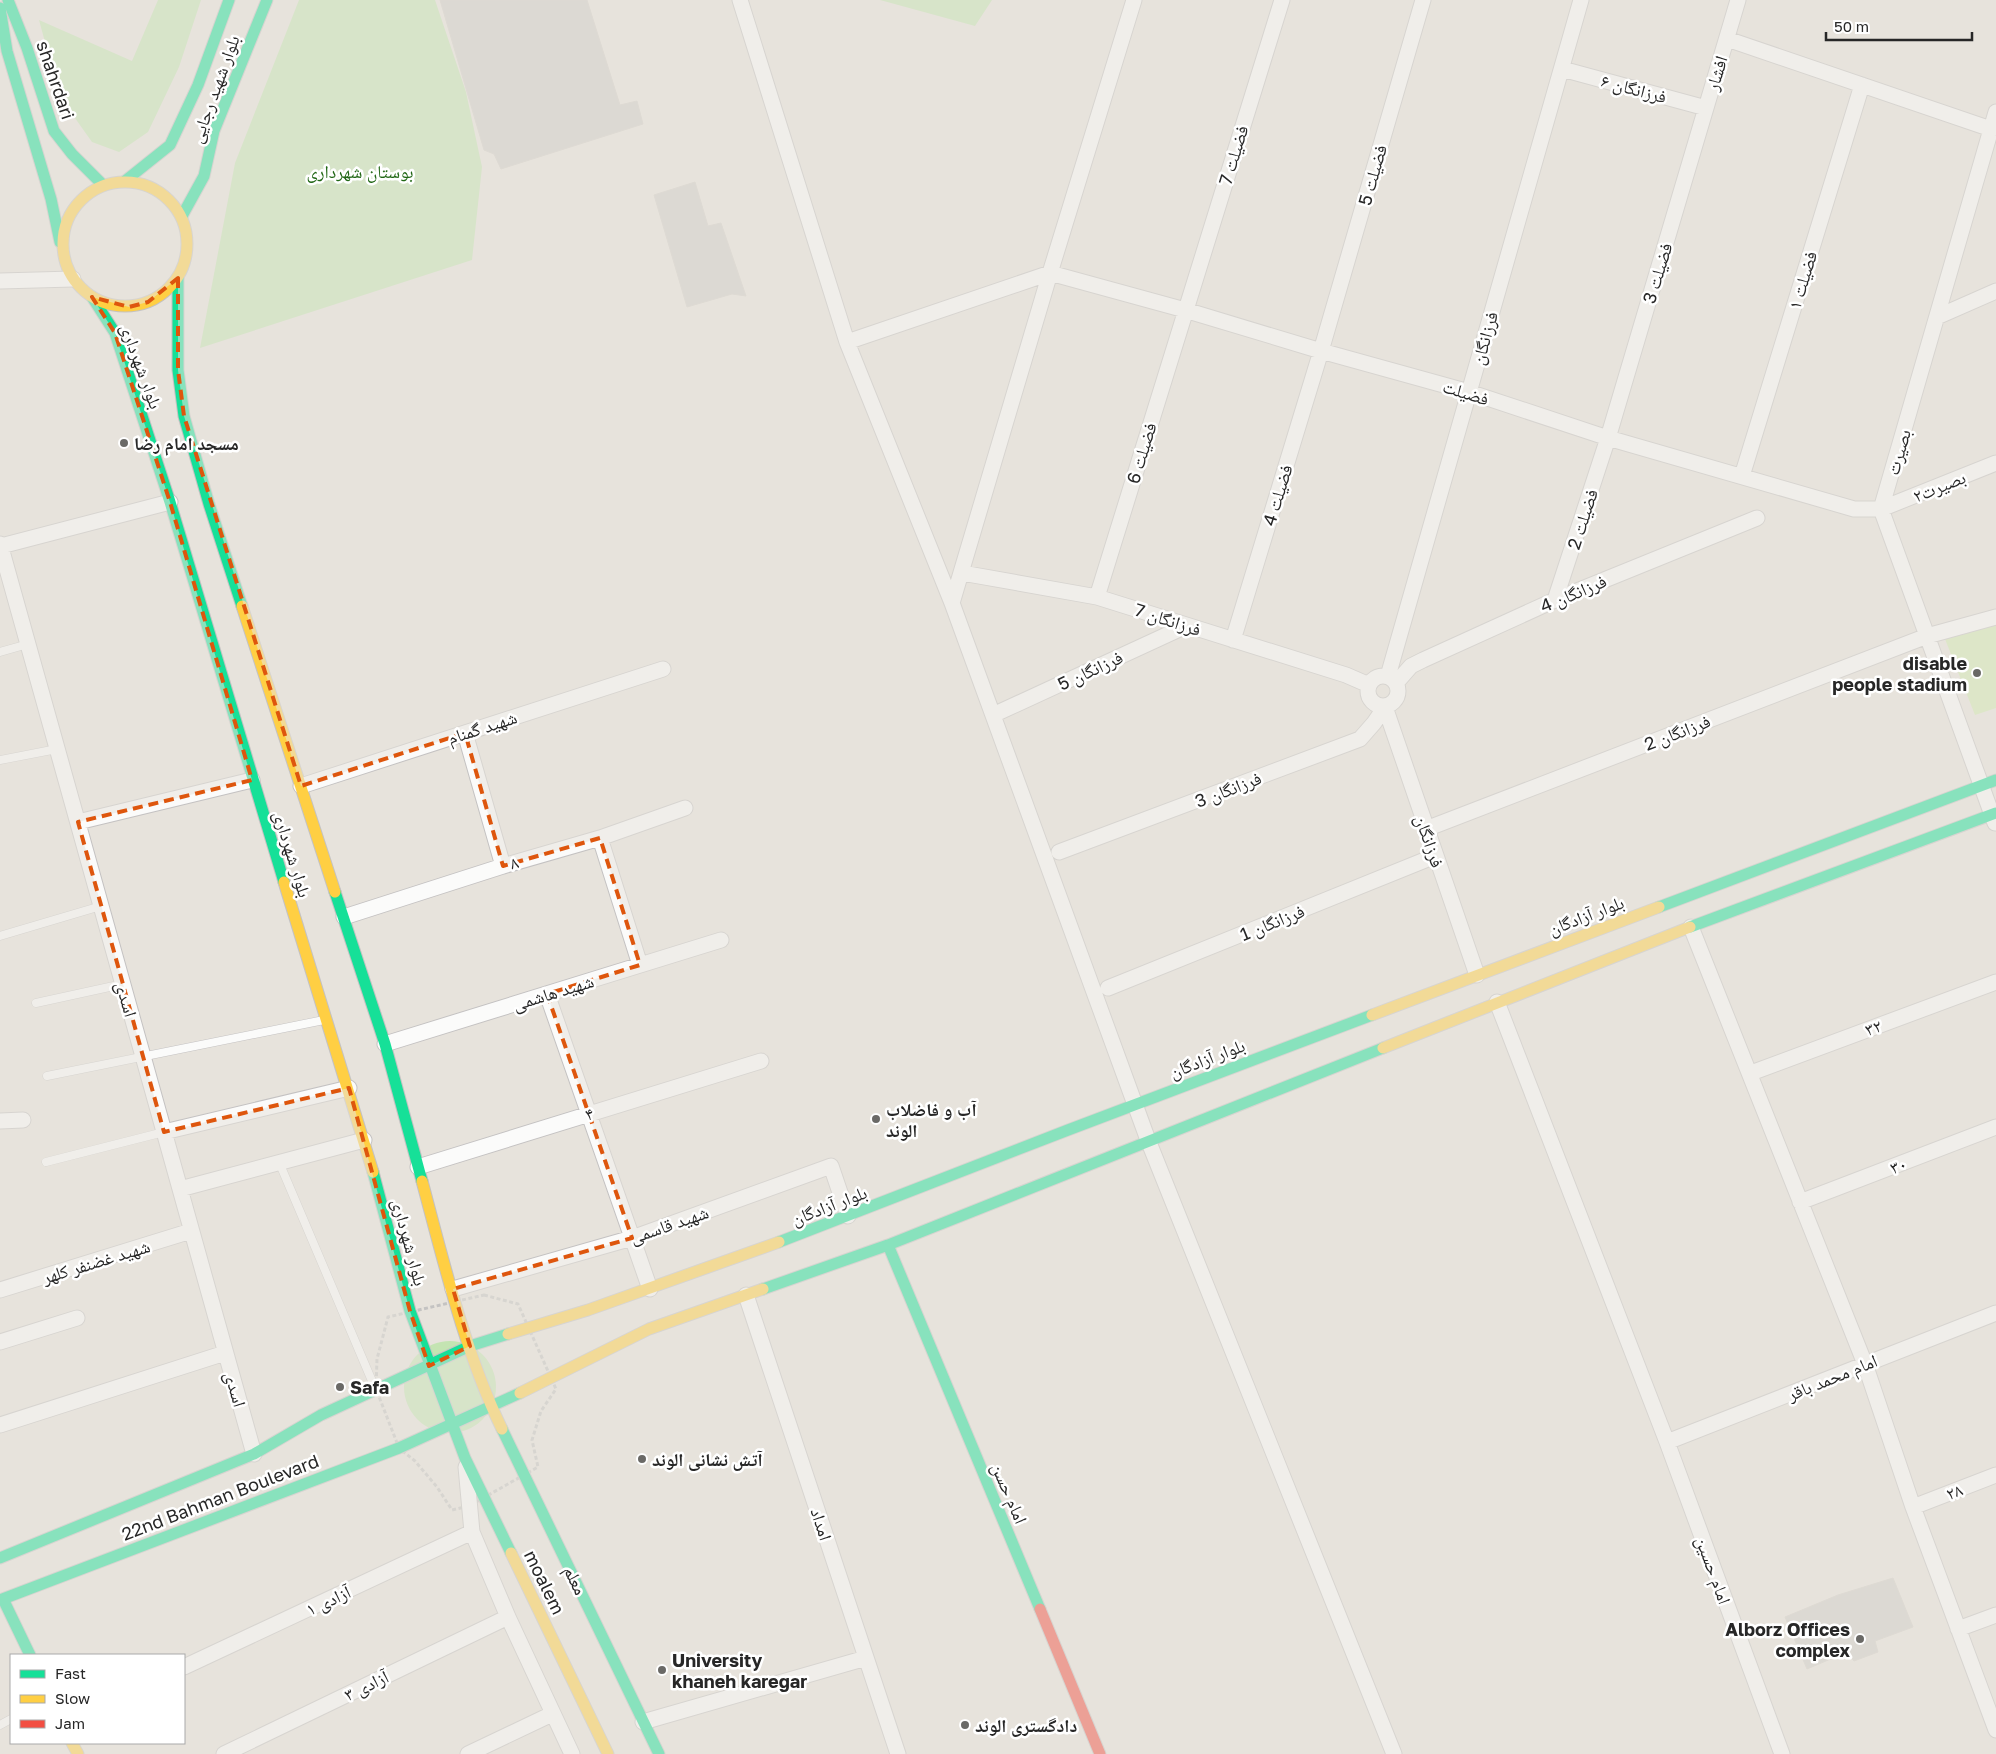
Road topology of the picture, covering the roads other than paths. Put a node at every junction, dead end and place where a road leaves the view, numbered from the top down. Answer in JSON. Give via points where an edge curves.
{"nodes":[{"id":1,"x":8,"y":0,"type":"edge"},
{"id":2,"x":229,"y":0,"type":"edge"},
{"id":3,"x":267,"y":0,"type":"edge"},
{"id":4,"x":740,"y":0,"type":"edge"},
{"id":5,"x":1134,"y":0,"type":"edge"},
{"id":6,"x":1282,"y":0,"type":"edge"},
{"id":7,"x":1422,"y":0,"type":"edge"},
{"id":8,"x":1580,"y":0,"type":"edge"},
{"id":9,"x":1738,"y":0,"type":"edge"},
{"id":10,"x":0,"y":8,"type":"edge"},
{"id":11,"x":1727,"y":38,"type":"junction"},
{"id":12,"x":1562,"y":69,"type":"junction"},
{"id":13,"x":1862,"y":85,"type":"junction"},
{"id":14,"x":1706,"y":108,"type":"junction"},
{"id":15,"x":1996,"y":112,"type":"edge"},
{"id":16,"x":1993,"y":129,"type":"edge"},
{"id":17,"x":125,"y":181,"type":"junction"},
{"id":18,"x":103,"y":185,"type":"junction"},
{"id":19,"x":182,"y":216,"type":"junction"},
{"id":20,"x":64,"y":258,"type":"junction"},
{"id":21,"x":1050,"y":274,"type":"junction"},
{"id":22,"x":178,"y":278,"type":"junction"},
{"id":23,"x":73,"y":279,"type":"junction"},
{"id":24,"x":0,"y":281,"type":"edge"},
{"id":25,"x":1996,"y":292,"type":"edge"},
{"id":26,"x":92,"y":297,"type":"junction"},
{"id":27,"x":1185,"y":310,"type":"junction"},
{"id":28,"x":1937,"y":317,"type":"junction"},
{"id":29,"x":847,"y":342,"type":"junction"},
{"id":30,"x":1321,"y":351,"type":"junction"},
{"id":31,"x":1469,"y":392,"type":"junction"},
{"id":32,"x":1608,"y":438,"type":"junction"},
{"id":33,"x":1996,"y":463,"type":"edge"},
{"id":34,"x":1742,"y":476,"type":"junction"},
{"id":35,"x":170,"y":502,"type":"junction"},
{"id":36,"x":1881,"y":509,"type":"junction"},
{"id":37,"x":1757,"y":518,"type":"dead end"},
{"id":38,"x":0,"y":545,"type":"edge"},
{"id":39,"x":4,"y":572,"type":"edge"},
{"id":40,"x":962,"y":573,"type":"junction"},
{"id":41,"x":1097,"y":597,"type":"junction"},
{"id":42,"x":1555,"y":600,"type":"junction"},
{"id":43,"x":952,"y":603,"type":"junction"},
{"id":44,"x":1996,"y":617,"type":"edge"},
{"id":45,"x":1186,"y":626,"type":"junction"},
{"id":46,"x":1927,"y":636,"type":"junction"},
{"id":47,"x":1233,"y":640,"type":"junction"},
{"id":48,"x":28,"y":644,"type":"junction"},
{"id":49,"x":0,"y":652,"type":"edge"},
{"id":50,"x":663,"y":669,"type":"dead end"},
{"id":51,"x":1392,"y":679,"type":"junction"},
{"id":52,"x":1369,"y":685,"type":"junction"},
{"id":53,"x":1385,"y":707,"type":"junction"},
{"id":54,"x":993,"y":715,"type":"junction"},
{"id":55,"x":465,"y":732,"type":"junction"},
{"id":56,"x":57,"y":750,"type":"junction"},
{"id":57,"x":0,"y":760,"type":"edge"},
{"id":58,"x":252,"y":780,"type":"junction"},
{"id":59,"x":1996,"y":780,"type":"edge"},
{"id":60,"x":1982,"y":785,"type":"junction"},
{"id":61,"x":301,"y":786,"type":"junction"},
{"id":62,"x":685,"y":808,"type":"dead end"},
{"id":63,"x":1995,"y":817,"type":"edge"},
{"id":64,"x":78,"y":822,"type":"junction"},
{"id":65,"x":1426,"y":829,"type":"junction"},
{"id":66,"x":600,"y":838,"type":"junction"},
{"id":67,"x":1059,"y":852,"type":"dead end"},
{"id":68,"x":1435,"y":856,"type":"junction"},
{"id":69,"x":503,"y":866,"type":"junction"},
{"id":70,"x":101,"y":906,"type":"junction"},
{"id":71,"x":344,"y":918,"type":"junction"},
{"id":72,"x":1691,"y":927,"type":"junction"},
{"id":73,"x":0,"y":936,"type":"edge"},
{"id":74,"x":722,"y":940,"type":"dead end"},
{"id":75,"x":640,"y":965,"type":"junction"},
{"id":76,"x":1477,"y":975,"type":"junction"},
{"id":77,"x":1996,"y":982,"type":"edge"},
{"id":78,"x":122,"y":984,"type":"junction"},
{"id":79,"x":1108,"y":988,"type":"dead end"},
{"id":80,"x":547,"y":994,"type":"junction"},
{"id":81,"x":1497,"y":1002,"type":"junction"},
{"id":82,"x":36,"y":1003,"type":"dead end"},
{"id":83,"x":325,"y":1020,"type":"junction"},
{"id":84,"x":385,"y":1044,"type":"junction"},
{"id":85,"x":143,"y":1056,"type":"junction"},
{"id":86,"x":761,"y":1061,"type":"dead end"},
{"id":87,"x":1750,"y":1073,"type":"junction"},
{"id":88,"x":46,"y":1076,"type":"dead end"},
{"id":89,"x":349,"y":1088,"type":"junction"},
{"id":90,"x":1134,"y":1104,"type":"junction"},
{"id":91,"x":589,"y":1114,"type":"junction"},
{"id":92,"x":23,"y":1120,"type":"dead end"},
{"id":93,"x":0,"y":1121,"type":"edge"},
{"id":94,"x":1996,"y":1128,"type":"edge"},
{"id":95,"x":164,"y":1132,"type":"junction"},
{"id":96,"x":364,"y":1140,"type":"junction"},
{"id":97,"x":1148,"y":1140,"type":"junction"},
{"id":98,"x":46,"y":1162,"type":"dead end"},
{"id":99,"x":279,"y":1162,"type":"junction"},
{"id":100,"x":418,"y":1167,"type":"junction"},
{"id":101,"x":180,"y":1189,"type":"junction"},
{"id":102,"x":1800,"y":1202,"type":"junction"},
{"id":103,"x":848,"y":1216,"type":"junction"},
{"id":104,"x":191,"y":1231,"type":"junction"},
{"id":105,"x":632,"y":1238,"type":"junction"},
{"id":106,"x":888,"y":1245,"type":"junction"},
{"id":107,"x":453,"y":1289,"type":"junction"},
{"id":108,"x":650,"y":1289,"type":"junction"},
{"id":109,"x":0,"y":1290,"type":"edge"},
{"id":110,"x":746,"y":1294,"type":"junction"},
{"id":111,"x":1996,"y":1313,"type":"edge"},
{"id":112,"x":77,"y":1318,"type":"dead end"},
{"id":113,"x":0,"y":1342,"type":"edge"},
{"id":114,"x":470,"y":1346,"type":"junction"},
{"id":115,"x":225,"y":1353,"type":"junction"},
{"id":116,"x":1865,"y":1364,"type":"junction"},
{"id":117,"x":430,"y":1366,"type":"junction"},
{"id":118,"x":376,"y":1389,"type":"junction"},
{"id":119,"x":491,"y":1406,"type":"junction"},
{"id":120,"x":0,"y":1425,"type":"edge"},
{"id":121,"x":451,"y":1425,"type":"junction"},
{"id":122,"x":1667,"y":1442,"type":"junction"},
{"id":123,"x":254,"y":1454,"type":"junction"},
{"id":124,"x":465,"y":1458,"type":"junction"},
{"id":125,"x":1996,"y":1475,"type":"edge"},
{"id":126,"x":1913,"y":1507,"type":"junction"},
{"id":127,"x":472,"y":1532,"type":"junction"},
{"id":128,"x":0,"y":1558,"type":"edge"},
{"id":129,"x":2,"y":1599,"type":"edge"},
{"id":130,"x":1996,"y":1615,"type":"edge"},
{"id":131,"x":508,"y":1617,"type":"junction"},
{"id":132,"x":1958,"y":1629,"type":"junction"},
{"id":133,"x":30,"y":1654,"type":"edge"},
{"id":134,"x":866,"y":1658,"type":"junction"},
{"id":135,"x":185,"y":1667,"type":"edge"},
{"id":136,"x":552,"y":1714,"type":"junction"},
{"id":137,"x":644,"y":1722,"type":"junction"},
{"id":138,"x":1996,"y":1730,"type":"edge"},
{"id":139,"x":224,"y":1754,"type":"edge"},
{"id":140,"x":468,"y":1754,"type":"edge"},
{"id":141,"x":572,"y":1754,"type":"edge"},
{"id":142,"x":608,"y":1754,"type":"edge"},
{"id":143,"x":659,"y":1754,"type":"edge"},
{"id":144,"x":898,"y":1754,"type":"edge"},
{"id":145,"x":1100,"y":1754,"type":"edge"},
{"id":146,"x":1394,"y":1754,"type":"edge"},
{"id":147,"x":1782,"y":1754,"type":"edge"}],
"edges":[{"from":1,"to":18,"type":"street","name":"shahrdari","via":[[54,131]]},
{"from":2,"to":17,"type":"street","name":"بلوار شهید رجایی","via":[[198,85],[170,146]]},
{"from":3,"to":19,"type":"street","name":"بلوار شهید رجایی","via":[[214,131],[204,176]]},
{"from":4,"to":29,"type":"street"},
{"from":5,"to":21,"type":"street"},
{"from":6,"to":27,"type":"street","name":"فضیلت 7"},
{"from":7,"to":30,"type":"street","name":"فضیلت 5"},
{"from":8,"to":12,"type":"street","name":"فرزانگان"},
{"from":9,"to":11,"type":"street","name":"افشار"},
{"from":10,"to":20,"type":"street","via":[[7,51],[51,198]]},
{"from":11,"to":13,"type":"street"},
{"from":11,"to":14,"type":"street","name":"افشار"},
{"from":12,"to":14,"type":"street","name":"فرزانگان ۶"},
{"from":12,"to":31,"type":"street","name":"فرزانگان"},
{"from":13,"to":16,"type":"street"},
{"from":13,"to":34,"type":"street","name":"فضیلت ۱"},
{"from":14,"to":32,"type":"street","name":"فضیلت 3"},
{"from":15,"to":16,"type":"street","name":"بصیرت"},
{"from":16,"to":28,"type":"street","name":"بصیرت"},
{"from":17,"to":18,"type":"street"},
{"from":17,"to":19,"type":"street","via":[[148,185],[168,198]]},
{"from":18,"to":20,"type":"street","via":[[84,196],[70,214],[63,236]]},
{"from":19,"to":22,"type":"street","via":[[188,237],[186,258]]},
{"from":20,"to":23,"type":"street"},
{"from":21,"to":27,"type":"street","name":"فضیلت"},
{"from":21,"to":29,"type":"street"},
{"from":21,"to":40,"type":"street"},
{"from":22,"to":26,"type":"street","via":[[165,292],[148,302],[110,305]]},
{"from":22,"to":61,"type":"street","name":"بلوار شهرداری","via":[[178,370],[184,416],[209,504]]},
{"from":23,"to":24,"type":"street"},
{"from":23,"to":26,"type":"street"},
{"from":25,"to":28,"type":"street"},
{"from":26,"to":35,"type":"street","name":"بلوار شهرداری","via":[[115,333]]},
{"from":27,"to":30,"type":"street","name":"فضیلت"},
{"from":27,"to":41,"type":"street","name":"فضیلت 6"},
{"from":28,"to":36,"type":"street","name":"بصیرت"},
{"from":29,"to":43,"type":"street"},
{"from":30,"to":31,"type":"street","name":"فضیلت"},
{"from":30,"to":47,"type":"street","name":"فضیلت 4"},
{"from":31,"to":32,"type":"street","name":"فضیلت"},
{"from":31,"to":51,"type":"street","name":"فرزانگان"},
{"from":32,"to":34,"type":"street","name":"فضیلت"},
{"from":32,"to":42,"type":"street","name":"فضیلت 2"},
{"from":33,"to":36,"type":"street","name":"بصیرت۲"},
{"from":34,"to":36,"type":"street","name":"فضیلت","via":[[1854,509]]},
{"from":35,"to":38,"type":"street"},
{"from":35,"to":58,"type":"street","name":"بلوار شهرداری"},
{"from":36,"to":46,"type":"street"},
{"from":37,"to":42,"type":"street","name":"فرزانگان 4"},
{"from":38,"to":39,"type":"street","name":"اسدی"},
{"from":39,"to":48,"type":"street","name":"اسدی"},
{"from":40,"to":41,"type":"street","name":"فرزانگان 7"},
{"from":40,"to":43,"type":"street"},
{"from":41,"to":45,"type":"street","name":"فرزانگان 7"},
{"from":42,"to":51,"type":"street","name":"فرزانگان 4","via":[[1411,666]]},
{"from":43,"to":54,"type":"street"},
{"from":44,"to":46,"type":"street","name":"فرزانگان 2"},
{"from":45,"to":47,"type":"street","name":"فرزانگان 7"},
{"from":45,"to":54,"type":"street","name":"فرزانگان 5"},
{"from":46,"to":60,"type":"street"},
{"from":46,"to":65,"type":"street","name":"فرزانگان 2"},
{"from":47,"to":52,"type":"street","name":"فرزانگان 7"},
{"from":48,"to":49,"type":"lane"},
{"from":48,"to":56,"type":"street","name":"اسدی"},
{"from":50,"to":55,"type":"street","name":"شهید گمنام"},
{"from":51,"to":52,"type":"street","via":[[1376,677]]},
{"from":51,"to":53,"type":"street","via":[[1399,692],[1395,703]]},
{"from":52,"to":53,"type":"street","via":[[1368,696],[1374,705]]},
{"from":53,"to":65,"type":"street","name":"فرزانگان"},
{"from":53,"to":67,"type":"street","name":"فرزانگان 3","via":[[1360,739]]},
{"from":54,"to":90,"type":"street"},
{"from":55,"to":61,"type":"street","name":"شهید گمنام"},
{"from":55,"to":69,"type":"street"},
{"from":56,"to":57,"type":"lane"},
{"from":56,"to":64,"type":"street","name":"اسدی"},
{"from":58,"to":64,"type":"street"},
{"from":58,"to":83,"type":"street","name":"بلوار شهرداری"},
{"from":59,"to":60,"type":"street","name":"بلوار آزادگان"},
{"from":60,"to":63,"type":"street"},
{"from":60,"to":76,"type":"street","name":"بلوار آزادگان"},
{"from":61,"to":71,"type":"street","name":"بلوار شهرداری"},
{"from":62,"to":66,"type":"street","name":"۸"},
{"from":63,"to":72,"type":"street"},
{"from":64,"to":70,"type":"street","name":"اسدی"},
{"from":65,"to":68,"type":"street","name":"فرزانگان"},
{"from":66,"to":69,"type":"street","name":"۸"},
{"from":66,"to":75,"type":"street"},
{"from":68,"to":76,"type":"street","name":"فرزانگان"},
{"from":68,"to":79,"type":"street","name":"فرزانگان 1"},
{"from":69,"to":71,"type":"street","name":"۸"},
{"from":70,"to":73,"type":"lane"},
{"from":70,"to":78,"type":"street","name":"اسدی"},
{"from":71,"to":84,"type":"street","name":"بلوار شهرداری"},
{"from":72,"to":81,"type":"street"},
{"from":72,"to":87,"type":"street"},
{"from":74,"to":75,"type":"street","name":"شهید هاشمی"},
{"from":75,"to":80,"type":"street","name":"شهید هاشمی"},
{"from":76,"to":90,"type":"street","name":"بلوار آزادگان"},
{"from":77,"to":87,"type":"street","name":"۳۲"},
{"from":78,"to":82,"type":"lane"},
{"from":78,"to":85,"type":"street","name":"اسدی"},
{"from":80,"to":84,"type":"street","name":"شهید هاشمی"},
{"from":80,"to":91,"type":"street"},
{"from":81,"to":97,"type":"street"},
{"from":81,"to":122,"type":"street","name":"امام حسین"},
{"from":83,"to":85,"type":"lane"},
{"from":83,"to":89,"type":"street","name":"بلوار شهرداری"},
{"from":84,"to":100,"type":"street","name":"بلوار شهرداری"},
{"from":85,"to":88,"type":"lane"},
{"from":85,"to":95,"type":"street","name":"اسدی"},
{"from":86,"to":91,"type":"street","name":"۴"},
{"from":87,"to":102,"type":"street"},
{"from":89,"to":95,"type":"street"},
{"from":89,"to":96,"type":"street","name":"بلوار شهرداری"},
{"from":90,"to":97,"type":"street"},
{"from":90,"to":103,"type":"street","name":"بلوار آزادگان"},
{"from":91,"to":100,"type":"street","name":"۴"},
{"from":91,"to":105,"type":"street"},
{"from":92,"to":93,"type":"street"},
{"from":94,"to":102,"type":"street","name":"۳۰"},
{"from":95,"to":98,"type":"lane"},
{"from":95,"to":101,"type":"street","name":"اسدی"},
{"from":96,"to":99,"type":"street"},
{"from":96,"to":117,"type":"street","name":"بلوار شهرداری","via":[[410,1311]]},
{"from":97,"to":106,"type":"street"},
{"from":97,"to":146,"type":"street"},
{"from":99,"to":101,"type":"street"},
{"from":99,"to":118,"type":"lane"},
{"from":100,"to":107,"type":"street","name":"بلوار شهرداری"},
{"from":101,"to":104,"type":"street","name":"اسدی"},
{"from":102,"to":116,"type":"street"},
{"from":103,"to":105,"type":"street","name":"شهید قاسمی","via":[[831,1166]]},
{"from":103,"to":108,"type":"street","name":"بلوار آزادگان"},
{"from":104,"to":109,"type":"street","name":"شهید غضنفر کلهر"},
{"from":104,"to":115,"type":"street","name":"اسدی"},
{"from":105,"to":107,"type":"street","name":"شهید قاسمی"},
{"from":105,"to":108,"type":"street"},
{"from":106,"to":110,"type":"street"},
{"from":106,"to":145,"type":"street","name":"امام حسن"},
{"from":107,"to":114,"type":"street","name":"بلوار شهرداری"},
{"from":108,"to":114,"type":"street","name":"بلوار آزادگان"},
{"from":110,"to":119,"type":"street","via":[[649,1329]]},
{"from":110,"to":134,"type":"street","name":"امداد"},
{"from":111,"to":116,"type":"street","name":"امام محمد باقر"},
{"from":112,"to":113,"type":"street"},
{"from":114,"to":117,"type":"street","name":"بلوار آزادگان"},
{"from":114,"to":119,"type":"street","name":"بلوار شهرداری"},
{"from":115,"to":120,"type":"street"},
{"from":115,"to":123,"type":"street","name":"اسدی"},
{"from":116,"to":122,"type":"street","name":"امام محمد باقر"},
{"from":116,"to":126,"type":"street"},
{"from":117,"to":118,"type":"street","name":"22nd Bahman Boulevard"},
{"from":117,"to":121,"type":"street","name":"بلوار شهرداری"},
{"from":118,"to":123,"type":"street","name":"22nd Bahman Boulevard","via":[[321,1415]]},
{"from":119,"to":121,"type":"street"},
{"from":119,"to":137,"type":"street","name":"معلم"},
{"from":121,"to":124,"type":"street","name":"moalem"},
{"from":121,"to":129,"type":"street","name":"22nd Bahman Boulevard","via":[[399,1448]]},
{"from":122,"to":147,"type":"street","name":"امام حسین"},
{"from":123,"to":128,"type":"street","name":"22nd Bahman Boulevard"},
{"from":124,"to":127,"type":"street"},
{"from":124,"to":142,"type":"street","name":"moalem"},
{"from":125,"to":126,"type":"street","name":"۲۸"},
{"from":126,"to":132,"type":"street"},
{"from":127,"to":131,"type":"street"},
{"from":127,"to":135,"type":"street","name":"آزادی ۱"},
{"from":129,"to":133,"type":"street"},
{"from":130,"to":132,"type":"street"},
{"from":131,"to":136,"type":"street"},
{"from":131,"to":139,"type":"street","name":"آزادی ۳"},
{"from":132,"to":138,"type":"street"},
{"from":134,"to":137,"type":"street"},
{"from":134,"to":144,"type":"street","name":"امداد"},
{"from":136,"to":140,"type":"street"},
{"from":136,"to":141,"type":"street"},
{"from":137,"to":143,"type":"street","name":"معلم"}]}
